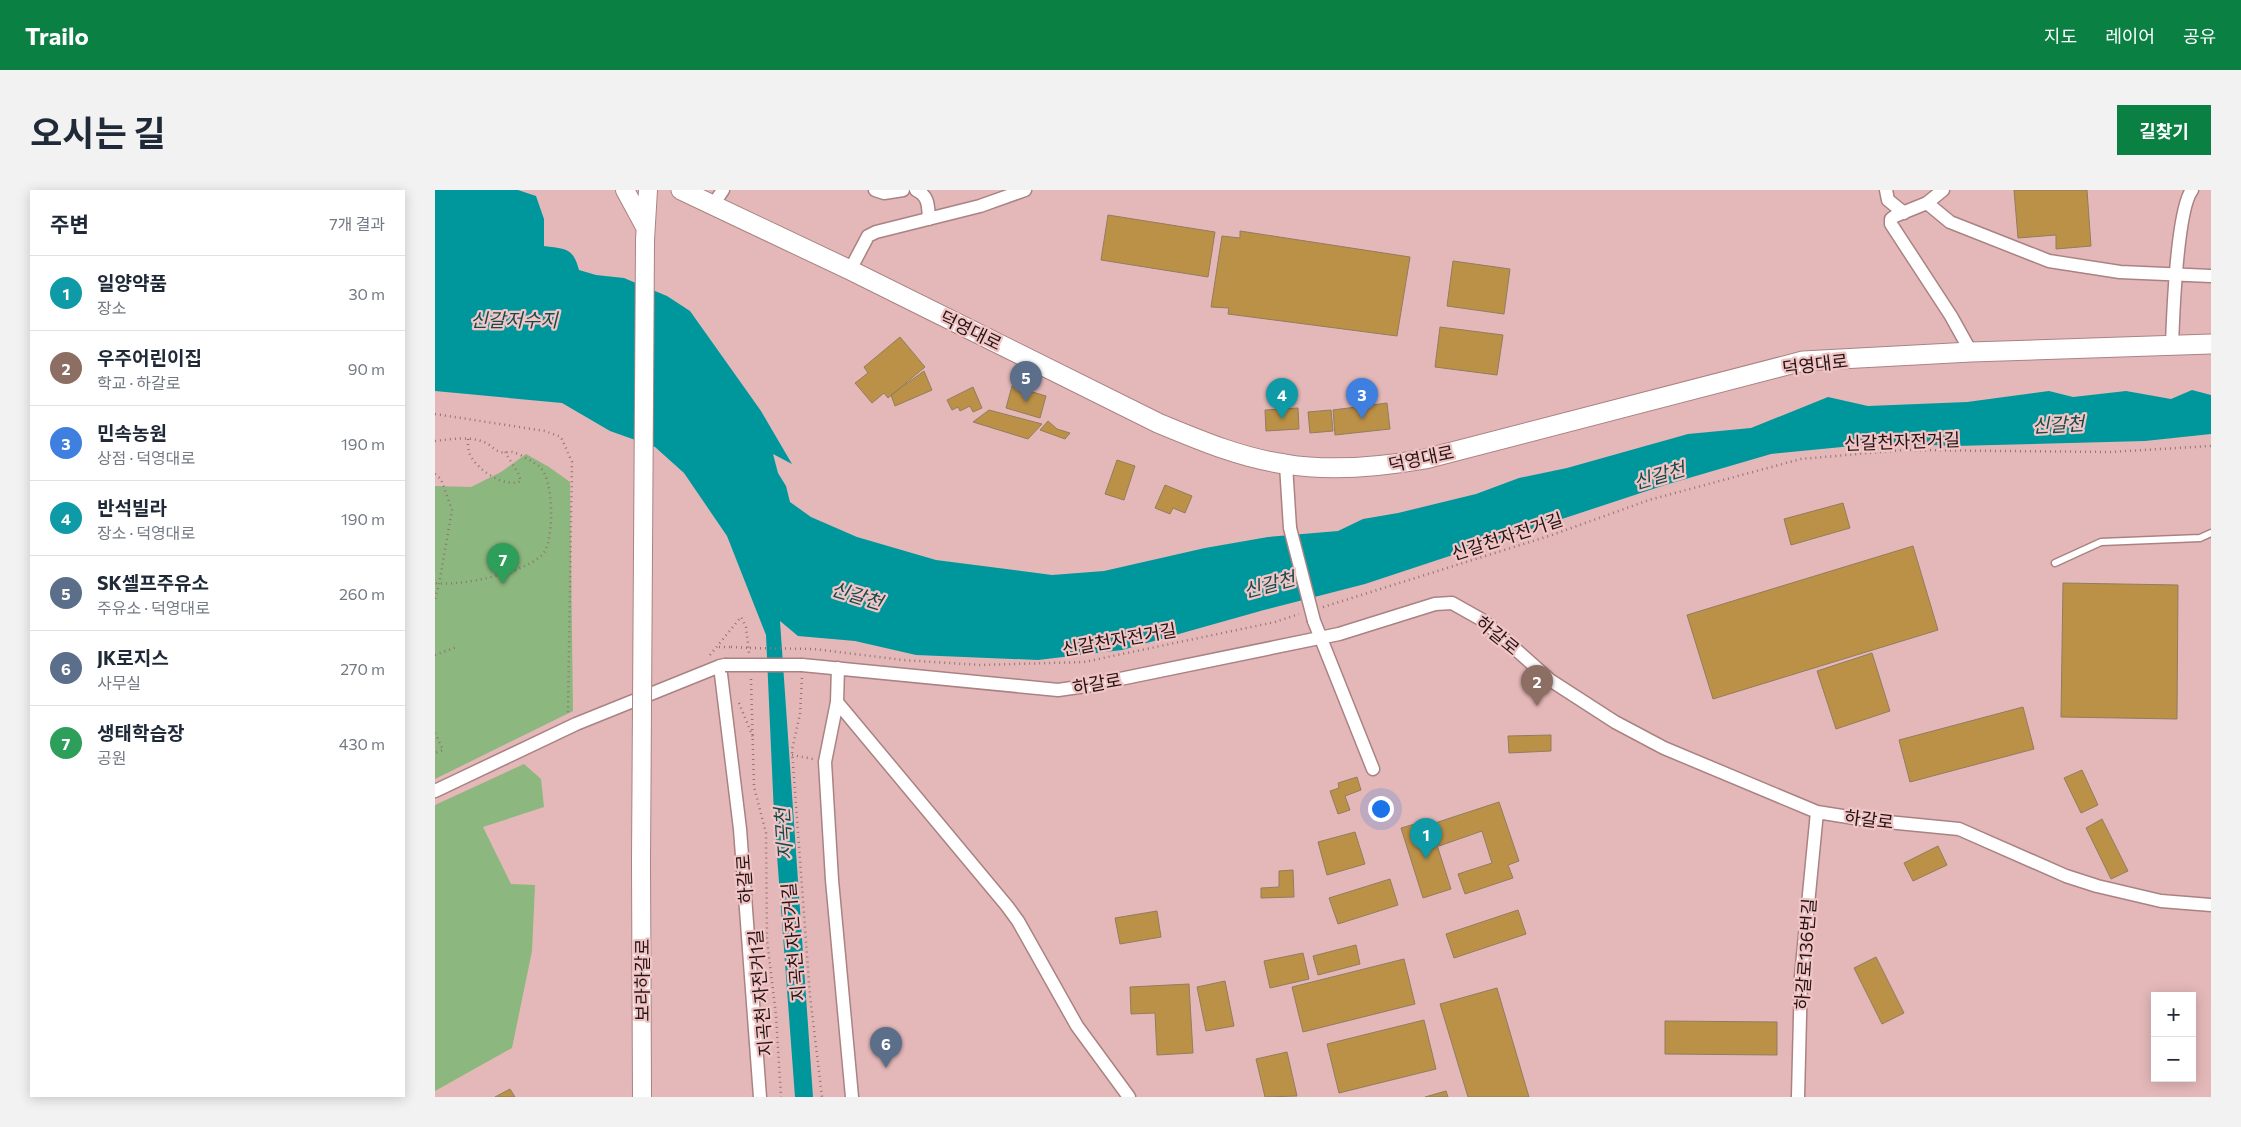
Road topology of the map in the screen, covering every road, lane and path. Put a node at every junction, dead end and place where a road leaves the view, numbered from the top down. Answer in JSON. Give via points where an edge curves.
{"nodes":[{"id":1,"x":625,"y":190,"type":"edge"},
{"id":2,"x":648,"y":190,"type":"edge"},
{"id":3,"x":681,"y":190,"type":"edge"},
{"id":4,"x":875,"y":190,"type":"edge"},
{"id":5,"x":903,"y":190,"type":"edge"},
{"id":6,"x":916,"y":190,"type":"edge"},
{"id":7,"x":1886,"y":190,"type":"edge"},
{"id":8,"x":1943,"y":190,"type":"edge"},
{"id":9,"x":2193,"y":190,"type":"edge"},
{"id":10,"x":1022,"y":191,"type":"edge"},
{"id":11,"x":718,"y":198,"type":"edge"},
{"id":12,"x":1927,"y":203,"type":"junction"},
{"id":13,"x":1904,"y":213,"type":"junction"},
{"id":14,"x":929,"y":219,"type":"junction"},
{"id":15,"x":645,"y":234,"type":"junction"},
{"id":16,"x":850,"y":270,"type":"junction"},
{"id":17,"x":2176,"y":273,"type":"junction"},
{"id":18,"x":2211,"y":276,"type":"edge"},
{"id":19,"x":2211,"y":344,"type":"edge"},
{"id":20,"x":2172,"y":345,"type":"junction"},
{"id":21,"x":1971,"y":352,"type":"junction"},
{"id":22,"x":435,"y":414,"type":"edge"},
{"id":23,"x":468,"y":439,"type":"junction"},
{"id":24,"x":435,"y":441,"type":"edge"},
{"id":25,"x":2211,"y":446,"type":"edge"},
{"id":26,"x":505,"y":452,"type":"junction"},
{"id":27,"x":1286,"y":465,"type":"junction"},
{"id":28,"x":435,"y":474,"type":"edge"},
{"id":29,"x":2211,"y":532,"type":"edge"},
{"id":30,"x":2055,"y":564,"type":"dead end"},
{"id":31,"x":435,"y":584,"type":"edge"},
{"id":32,"x":439,"y":584,"type":"junction"},
{"id":33,"x":435,"y":598,"type":"edge"},
{"id":34,"x":1322,"y":607,"type":"dead end"},
{"id":35,"x":1303,"y":613,"type":"dead end"},
{"id":36,"x":741,"y":617,"type":"dead end"},
{"id":37,"x":1321,"y":638,"type":"junction"},
{"id":38,"x":457,"y":647,"type":"dead end"},
{"id":39,"x":435,"y":655,"type":"edge"},
{"id":40,"x":723,"y":665,"type":"junction"},
{"id":41,"x":803,"y":665,"type":"junction"},
{"id":42,"x":838,"y":668,"type":"junction"},
{"id":43,"x":725,"y":699,"type":"junction"},
{"id":44,"x":837,"y":702,"type":"junction"},
{"id":45,"x":568,"y":717,"type":"dead end"},
{"id":46,"x":435,"y":733,"type":"edge"},
{"id":47,"x":435,"y":753,"type":"edge"},
{"id":48,"x":792,"y":755,"type":"junction"},
{"id":49,"x":825,"y":762,"type":"junction"},
{"id":50,"x":1373,"y":769,"type":"dead end"},
{"id":51,"x":435,"y":792,"type":"edge"},
{"id":52,"x":1817,"y":812,"type":"junction"},
{"id":53,"x":2211,"y":905,"type":"edge"},
{"id":54,"x":642,"y":1097,"type":"edge"},
{"id":55,"x":760,"y":1097,"type":"edge"},
{"id":56,"x":781,"y":1097,"type":"edge"},
{"id":57,"x":822,"y":1097,"type":"edge"},
{"id":58,"x":852,"y":1097,"type":"edge"},
{"id":59,"x":1129,"y":1097,"type":"edge"},
{"id":60,"x":1798,"y":1097,"type":"edge"}],
"edges":[{"from":1,"to":15,"type":"main road"},
{"from":2,"to":15,"type":"main road"},
{"from":3,"to":11,"type":"main road","name":"덕영대로"},
{"from":4,"to":5,"type":"street"},
{"from":6,"to":14,"type":"street","via":[[928,200]]},
{"from":7,"to":13,"type":"street","via":[[1888,200]]},
{"from":8,"to":12,"type":"street"},
{"from":9,"to":17,"type":"street","via":[[2186,201]]},
{"from":10,"to":14,"type":"street"},
{"from":11,"to":16,"type":"main road","name":"덕영대로"},
{"from":12,"to":13,"type":"street"},
{"from":12,"to":17,"type":"street","via":[[1950,222],[2049,261],[2120,272]]},
{"from":13,"to":21,"type":"street","via":[[1891,219],[1893,228]]},
{"from":14,"to":16,"type":"street","via":[[869,236]]},
{"from":15,"to":54,"type":"main road","name":"보라하갈로","bridge":true},
{"from":16,"to":27,"type":"main road","name":"덕영대로","via":[[1158,423],[1210,444]]},
{"from":17,"to":18,"type":"street"},
{"from":17,"to":20,"type":"street"},
{"from":19,"to":20,"type":"main road","name":"덕영대로"},
{"from":20,"to":21,"type":"main road","name":"덕영대로"},
{"from":21,"to":27,"type":"main road","name":"덕영대로","via":[[1803,361],[1425,458],[1355,468]]},
{"from":22,"to":45,"type":"path","via":[[545,431],[561,437],[572,462]]},
{"from":23,"to":24,"type":"path"},
{"from":23,"to":26,"type":"path"},
{"from":23,"to":26,"type":"path","via":[[469,452],[484,471],[501,480],[521,481]]},
{"from":25,"to":34,"type":"path","name":"신갈천자전거길","via":[[2110,452],[1903,450],[1801,459],[1649,500],[1543,538]]},
{"from":26,"to":32,"type":"path","via":[[514,452],[539,467],[545,476],[552,514],[545,552],[527,567],[499,576]]},
{"from":27,"to":37,"type":"street","bridge":true,"via":[[1290,528]]},
{"from":28,"to":32,"type":"path","via":[[441,479],[452,510]]},
{"from":29,"to":30,"type":"lane","via":[[2200,538],[2101,542]]},
{"from":31,"to":32,"type":"path"},
{"from":32,"to":33,"type":"path"},
{"from":35,"to":36,"type":"path","name":"신갈천자전거길","bridge":true,"via":[[1275,622],[1084,662],[981,665],[814,649],[719,647]]},
{"from":37,"to":42,"type":"street","name":"하갈로","via":[[1058,690]]},
{"from":37,"to":50,"type":"street"},
{"from":37,"to":52,"type":"street","name":"하갈로","via":[[1435,604],[1452,603],[1484,621],[1550,680],[1615,722],[1663,748]]},
{"from":38,"to":39,"type":"path"},
{"from":40,"to":41,"type":"street","name":"하갈로","bridge":true},
{"from":40,"to":43,"type":"street","name":"하갈로"},
{"from":40,"to":51,"type":"street","via":[[576,724]]},
{"from":41,"to":42,"type":"street","name":"하갈로"},
{"from":41,"to":48,"type":"path","name":"지곡천 자전거길","via":[[800,714]]},
{"from":42,"to":44,"type":"street"},
{"from":43,"to":55,"type":"street","name":"하갈로","via":[[740,829]]},
{"from":43,"to":56,"type":"path","name":"지곡천 자전거1길","via":[[739,703],[753,739],[754,788],[766,833],[767,940]]},
{"from":44,"to":49,"type":"street"},
{"from":44,"to":59,"type":"street","via":[[1007,906],[1077,1026]]},
{"from":46,"to":47,"type":"path","via":[[443,750]]},
{"from":48,"to":49,"type":"path"},
{"from":48,"to":57,"type":"path","name":"지곡천 자전거길","via":[[810,996]]},
{"from":49,"to":58,"type":"street","via":[[832,880]]},
{"from":52,"to":53,"type":"street","name":"하갈로","via":[[1959,829],[2066,876],[2097,886],[2161,901]]},
{"from":52,"to":60,"type":"street","name":"하갈로136번길","via":[[1801,976]]}]}
